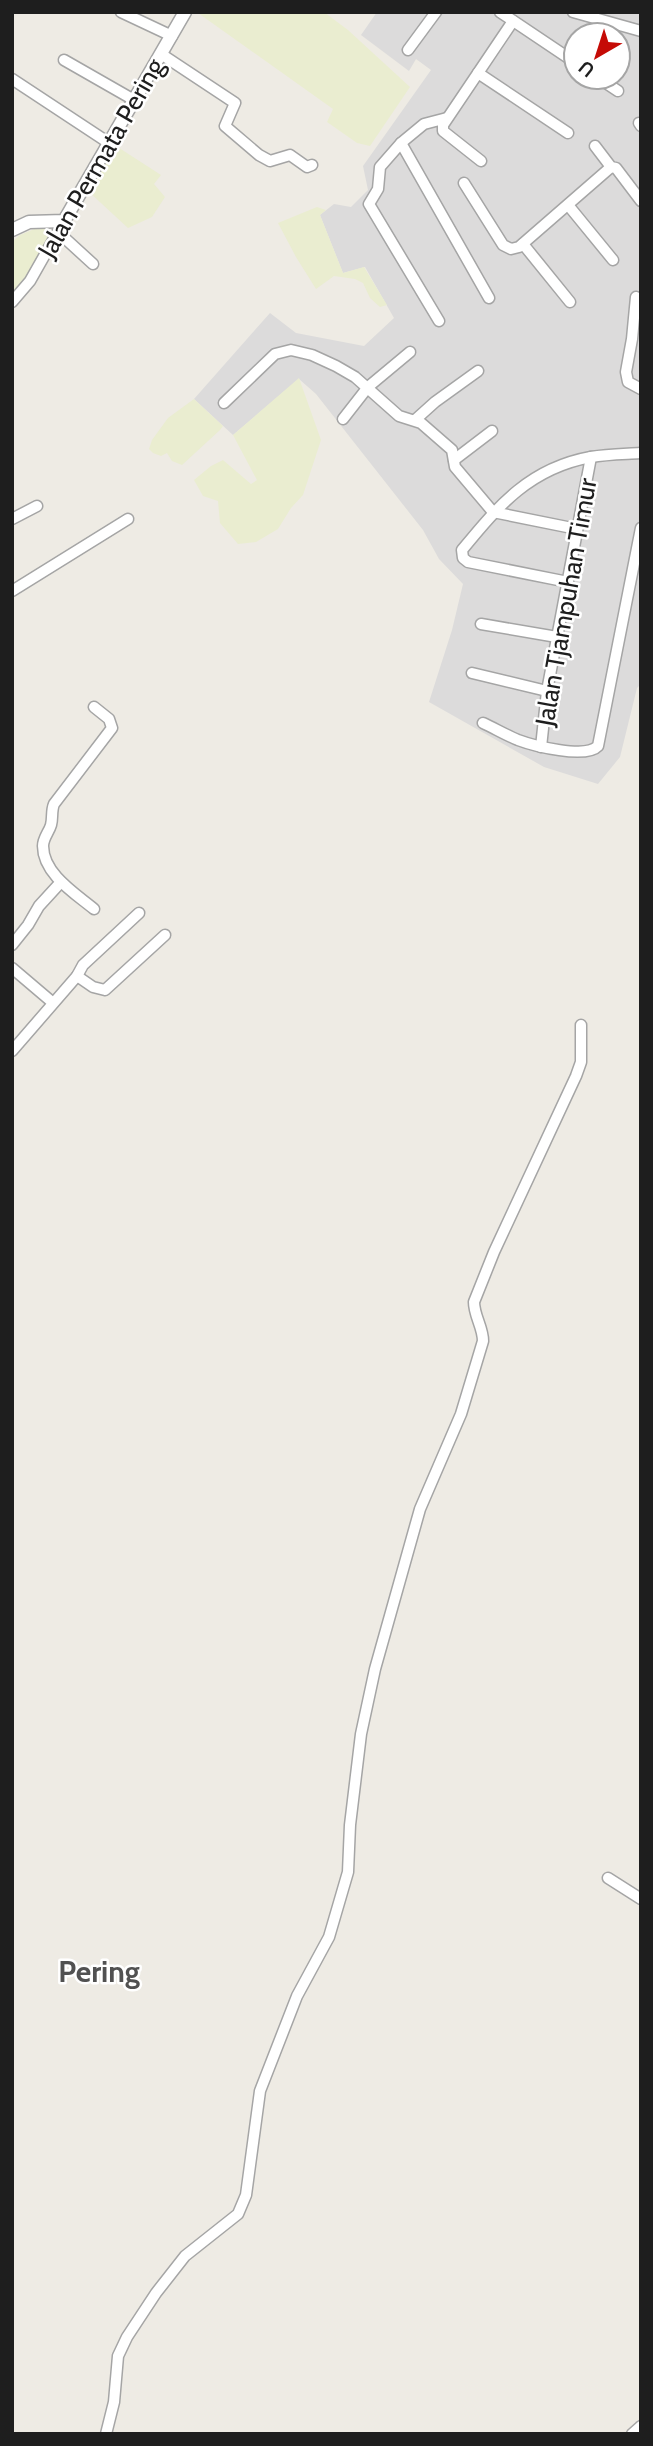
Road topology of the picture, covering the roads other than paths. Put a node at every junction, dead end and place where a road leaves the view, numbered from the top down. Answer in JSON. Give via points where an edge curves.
{"nodes":[{"id":1,"x":121,"y":12,"type":"edge"},
{"id":2,"x":185,"y":12,"type":"edge"},
{"id":3,"x":436,"y":12,"type":"edge"},
{"id":4,"x":500,"y":12,"type":"edge"},
{"id":5,"x":573,"y":12,"type":"edge"},
{"id":6,"x":513,"y":21,"type":"junction"},
{"id":7,"x":641,"y":31,"type":"edge"},
{"id":8,"x":172,"y":36,"type":"junction"},
{"id":9,"x":408,"y":50,"type":"dead end"},
{"id":10,"x":161,"y":54,"type":"junction"},
{"id":11,"x":562,"y":54,"type":"edge"},
{"id":12,"x":64,"y":60,"type":"dead end"},
{"id":13,"x":478,"y":74,"type":"junction"},
{"id":14,"x":12,"y":79,"type":"edge"},
{"id":15,"x":134,"y":100,"type":"junction"},
{"id":16,"x":447,"y":118,"type":"junction"},
{"id":17,"x":568,"y":133,"type":"dead end"},
{"id":18,"x":110,"y":143,"type":"junction"},
{"id":19,"x":401,"y":143,"type":"junction"},
{"id":20,"x":595,"y":146,"type":"dead end"},
{"id":21,"x":481,"y":161,"type":"dead end"},
{"id":22,"x":312,"y":165,"type":"dead end"},
{"id":23,"x":611,"y":167,"type":"junction"},
{"id":24,"x":464,"y":183,"type":"dead end"},
{"id":25,"x":641,"y":201,"type":"edge"},
{"id":26,"x":568,"y":205,"type":"junction"},
{"id":27,"x":61,"y":226,"type":"junction"},
{"id":28,"x":12,"y":230,"type":"edge"},
{"id":29,"x":523,"y":244,"type":"junction"},
{"id":30,"x":614,"y":260,"type":"dead end"},
{"id":31,"x":93,"y":264,"type":"dead end"},
{"id":32,"x":489,"y":298,"type":"dead end"},
{"id":33,"x":636,"y":298,"type":"dead end"},
{"id":34,"x":12,"y":302,"type":"edge"},
{"id":35,"x":570,"y":302,"type":"dead end"},
{"id":36,"x":439,"y":321,"type":"dead end"},
{"id":37,"x":410,"y":352,"type":"dead end"},
{"id":38,"x":478,"y":371,"type":"dead end"},
{"id":39,"x":368,"y":387,"type":"junction"},
{"id":40,"x":641,"y":388,"type":"edge"},
{"id":41,"x":224,"y":403,"type":"dead end"},
{"id":42,"x":343,"y":419,"type":"dead end"},
{"id":43,"x":415,"y":420,"type":"junction"},
{"id":44,"x":492,"y":431,"type":"dead end"},
{"id":45,"x":640,"y":453,"type":"edge"},
{"id":46,"x":591,"y":457,"type":"junction"},
{"id":47,"x":454,"y":460,"type":"junction"},
{"id":48,"x":37,"y":506,"type":"dead end"},
{"id":49,"x":493,"y":512,"type":"junction"},
{"id":50,"x":12,"y":519,"type":"edge"},
{"id":51,"x":128,"y":519,"type":"dead end"},
{"id":52,"x":641,"y":528,"type":"edge"},
{"id":53,"x":577,"y":529,"type":"junction"},
{"id":54,"x":568,"y":582,"type":"junction"},
{"id":55,"x":12,"y":591,"type":"edge"},
{"id":56,"x":481,"y":624,"type":"dead end"},
{"id":57,"x":557,"y":637,"type":"junction"},
{"id":58,"x":471,"y":673,"type":"dead end"},
{"id":59,"x":547,"y":691,"type":"junction"},
{"id":60,"x":94,"y":707,"type":"dead end"},
{"id":61,"x":483,"y":723,"type":"dead end"},
{"id":62,"x":541,"y":747,"type":"junction"},
{"id":63,"x":61,"y":882,"type":"junction"},
{"id":64,"x":94,"y":909,"type":"dead end"},
{"id":65,"x":139,"y":913,"type":"dead end"},
{"id":66,"x":165,"y":935,"type":"dead end"},
{"id":67,"x":12,"y":945,"type":"edge"},
{"id":68,"x":12,"y":968,"type":"edge"},
{"id":69,"x":77,"y":976,"type":"junction"},
{"id":70,"x":52,"y":1002,"type":"junction"},
{"id":71,"x":581,"y":1025,"type":"dead end"},
{"id":72,"x":12,"y":1051,"type":"edge"},
{"id":73,"x":608,"y":1878,"type":"dead end"},
{"id":74,"x":641,"y":1899,"type":"edge"},
{"id":75,"x":641,"y":2426,"type":"edge"},
{"id":76,"x":106,"y":2434,"type":"edge"},
{"id":77,"x":632,"y":2434,"type":"edge"}],
"edges":[{"from":1,"to":8,"type":"street"},
{"from":2,"to":8,"type":"street","name":"Jalan Permata Pering"},
{"from":3,"to":9,"type":"street"},
{"from":4,"to":6,"type":"street"},
{"from":5,"to":7,"type":"street"},
{"from":6,"to":11,"type":"street"},
{"from":6,"to":13,"type":"street"},
{"from":8,"to":10,"type":"street","name":"Jalan Permata Pering"},
{"from":10,"to":15,"type":"street","name":"Jalan Permata Pering"},
{"from":10,"to":22,"type":"street","via":[[235,103],[225,125],[259,155],[270,161],[290,155],[307,167]]},
{"from":12,"to":15,"type":"street"},
{"from":13,"to":16,"type":"street"},
{"from":13,"to":17,"type":"street"},
{"from":14,"to":18,"type":"street"},
{"from":15,"to":18,"type":"street","name":"Jalan Permata Pering"},
{"from":16,"to":19,"type":"street","via":[[424,124]]},
{"from":16,"to":21,"type":"street","via":[[443,131]]},
{"from":18,"to":27,"type":"street","name":"Jalan Permata Pering"},
{"from":19,"to":32,"type":"street"},
{"from":19,"to":36,"type":"street","via":[[380,167],[378,189],[369,204]]},
{"from":20,"to":23,"type":"street"},
{"from":23,"to":25,"type":"street"},
{"from":23,"to":26,"type":"street"},
{"from":24,"to":29,"type":"street","via":[[507,247]]},
{"from":26,"to":29,"type":"street"},
{"from":26,"to":30,"type":"street"},
{"from":27,"to":28,"type":"street","via":[[29,222]]},
{"from":27,"to":31,"type":"street"},
{"from":27,"to":34,"type":"street","name":"Jalan Permata Pering","via":[[30,281]]},
{"from":29,"to":35,"type":"street"},
{"from":33,"to":40,"type":"street","via":[[626,372],[628,382]]},
{"from":37,"to":39,"type":"street"},
{"from":38,"to":43,"type":"street"},
{"from":39,"to":41,"type":"street","via":[[336,366],[291,350],[275,354]]},
{"from":39,"to":42,"type":"street"},
{"from":39,"to":43,"type":"street","via":[[400,416]]},
{"from":43,"to":47,"type":"street","via":[[452,450]]},
{"from":44,"to":47,"type":"street"},
{"from":45,"to":46,"type":"street"},
{"from":46,"to":49,"type":"street","via":[[543,473],[519,487]]},
{"from":46,"to":53,"type":"street","name":"Jalan Tjampuhan Timur"},
{"from":47,"to":49,"type":"street","via":[[460,474]]},
{"from":48,"to":50,"type":"street"},
{"from":49,"to":53,"type":"street"},
{"from":49,"to":54,"type":"street","via":[[462,550],[463,558]]},
{"from":51,"to":55,"type":"street"},
{"from":52,"to":62,"type":"street","via":[[600,742],[585,752]]},
{"from":53,"to":54,"type":"street","name":"Jalan Tjampuhan Timur"},
{"from":54,"to":57,"type":"street","name":"Jalan Tjampuhan Timur"},
{"from":56,"to":57,"type":"street"},
{"from":57,"to":59,"type":"street","name":"Jalan Tjampuhan Timur"},
{"from":58,"to":59,"type":"street"},
{"from":59,"to":62,"type":"street","name":"Jalan Tjampuhan Timur"},
{"from":60,"to":63,"type":"street","via":[[109,719],[112,728],[54,804],[44,842],[45,855]]},
{"from":61,"to":62,"type":"street"},
{"from":63,"to":64,"type":"street"},
{"from":63,"to":67,"type":"street"},
{"from":65,"to":69,"type":"street"},
{"from":66,"to":69,"type":"street","via":[[105,990]]},
{"from":68,"to":70,"type":"street"},
{"from":69,"to":70,"type":"street"},
{"from":70,"to":72,"type":"street"},
{"from":71,"to":76,"type":"street","via":[[576,1076],[474,1302],[483,1341],[461,1414],[421,1509],[374,1669],[361,1734],[348,1872],[329,1937],[297,1996],[260,2091],[246,2195],[238,2214],[185,2256],[127,2337],[118,2356]]},
{"from":73,"to":74,"type":"street"},
{"from":75,"to":77,"type":"street"}]}
